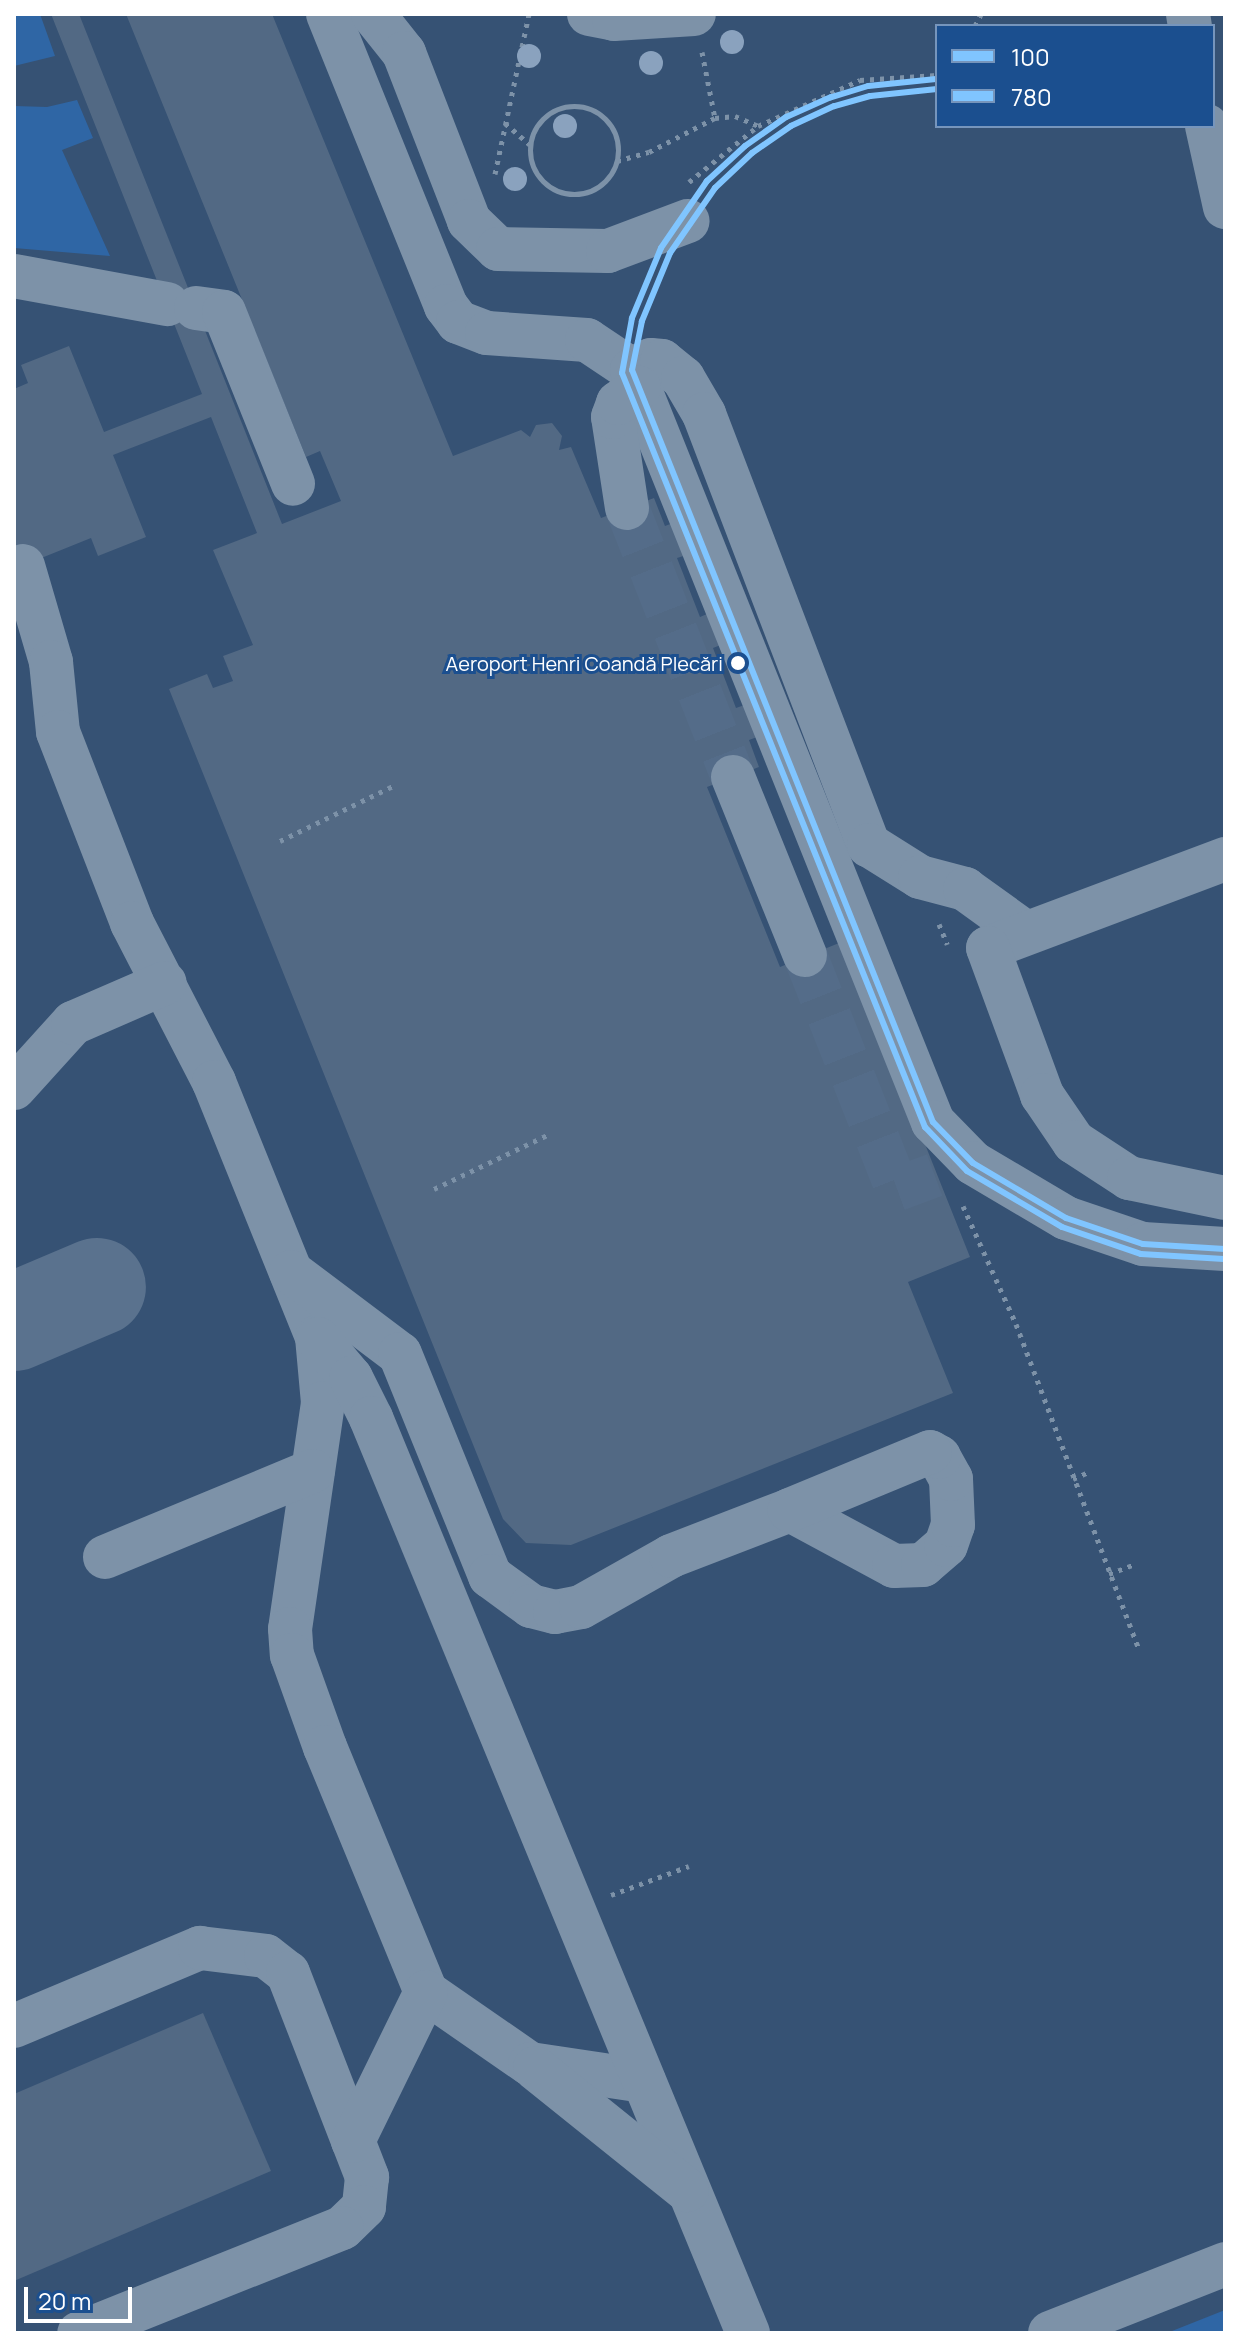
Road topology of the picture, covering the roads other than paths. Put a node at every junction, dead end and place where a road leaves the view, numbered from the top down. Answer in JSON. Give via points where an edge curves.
{"nodes":[{"id":1,"x":328,"y":14,"type":"edge"},
{"id":2,"x":373,"y":14,"type":"edge"},
{"id":3,"x":589,"y":14,"type":"edge"},
{"id":4,"x":694,"y":14,"type":"edge"},
{"id":5,"x":1207,"y":128,"type":"edge"},
{"id":6,"x":1223,"y":198,"type":"edge"},
{"id":7,"x":682,"y":206,"type":"road end"},
{"id":8,"x":14,"y":276,"type":"edge"},
{"id":9,"x":636,"y":379,"type":"junction"},
{"id":10,"x":293,"y":484,"type":"dead end"},
{"id":11,"x":627,"y":508,"type":"tunnel mouth"},
{"id":12,"x":25,"y":591,"type":"edge"},
{"id":13,"x":810,"y":819,"type":"junction"},
{"id":14,"x":1225,"y":859,"type":"edge"},
{"id":15,"x":1026,"y":933,"type":"junction"},
{"id":16,"x":805,"y":955,"type":"tunnel mouth"},
{"id":17,"x":165,"y":983,"type":"junction"},
{"id":18,"x":14,"y":1088,"type":"edge"},
{"id":19,"x":1225,"y":1198,"type":"edge"},
{"id":20,"x":1225,"y":1249,"type":"edge"},
{"id":21,"x":290,"y":1271,"type":"junction"},
{"id":22,"x":317,"y":1337,"type":"junction"},
{"id":23,"x":313,"y":1471,"type":"junction"},
{"id":24,"x":790,"y":1510,"type":"dead end"},
{"id":25,"x":105,"y":1557,"type":"dead end"},
{"id":26,"x":426,"y":1992,"type":"junction"},
{"id":27,"x":14,"y":2026,"type":"edge"},
{"id":28,"x":530,"y":2064,"type":"junction"},
{"id":29,"x":644,"y":2081,"type":"junction"},
{"id":30,"x":353,"y":2141,"type":"junction"},
{"id":31,"x":689,"y":2191,"type":"junction"},
{"id":32,"x":1225,"y":2264,"type":"edge"},
{"id":33,"x":127,"y":2324,"type":"edge"},
{"id":34,"x":79,"y":2333,"type":"edge"},
{"id":35,"x":748,"y":2333,"type":"edge"},
{"id":36,"x":1050,"y":2333,"type":"edge"}],
"edges":[{"from":1,"to":9,"type":"street","via":[[446,306],[458,322],[487,333],[587,340]]},
{"from":2,"to":7,"type":"street","via":[[404,53],[469,221],[498,249],[608,251]]},
{"from":3,"to":4,"type":"street","via":[[614,19]]},
{"from":5,"to":6,"type":"street"},
{"from":8,"to":10,"type":"street","via":[[224,312]]},
{"from":9,"to":11,"type":"street","via":[[613,417]]},
{"from":9,"to":13,"type":"street"},
{"from":9,"to":15,"type":"street","via":[[651,360],[662,361],[683,378],[704,414],[869,845],[920,877],[965,889]]},
{"from":12,"to":17,"type":"street","via":[[51,662],[58,732],[132,923]]},
{"from":13,"to":16,"type":"street","via":[[736,787]]},
{"from":13,"to":20,"type":"street","via":[[951,1169],[1106,1234],[1179,1249]]},
{"from":14,"to":15,"type":"street"},
{"from":15,"to":19,"type":"street","via":[[988,948],[1056,1122],[1102,1165],[1129,1178]]},
{"from":17,"to":18,"type":"street","via":[[73,1023]]},
{"from":17,"to":21,"type":"street","via":[[214,1082]]},
{"from":21,"to":22,"type":"street"},
{"from":21,"to":24,"type":"street","via":[[400,1354],[490,1576],[531,1606],[555,1612],[581,1607],[671,1556]]},
{"from":22,"to":23,"type":"street","via":[[323,1403]]},
{"from":22,"to":29,"type":"street","via":[[351,1378],[371,1418]]},
{"from":23,"to":25,"type":"street"},
{"from":23,"to":26,"type":"street","via":[[290,1629],[292,1655]]},
{"from":26,"to":28,"type":"street"},
{"from":26,"to":29,"type":"street"},
{"from":26,"to":30,"type":"street"},
{"from":27,"to":30,"type":"street","via":[[200,1948],[266,1956],[288,1973]]},
{"from":28,"to":29,"type":"street"},
{"from":28,"to":31,"type":"street"},
{"from":29,"to":31,"type":"street"},
{"from":30,"to":33,"type":"street","via":[[368,2192],[355,2219]]},
{"from":31,"to":35,"type":"street"},
{"from":32,"to":36,"type":"street"},
{"from":33,"to":34,"type":"street"}]}
